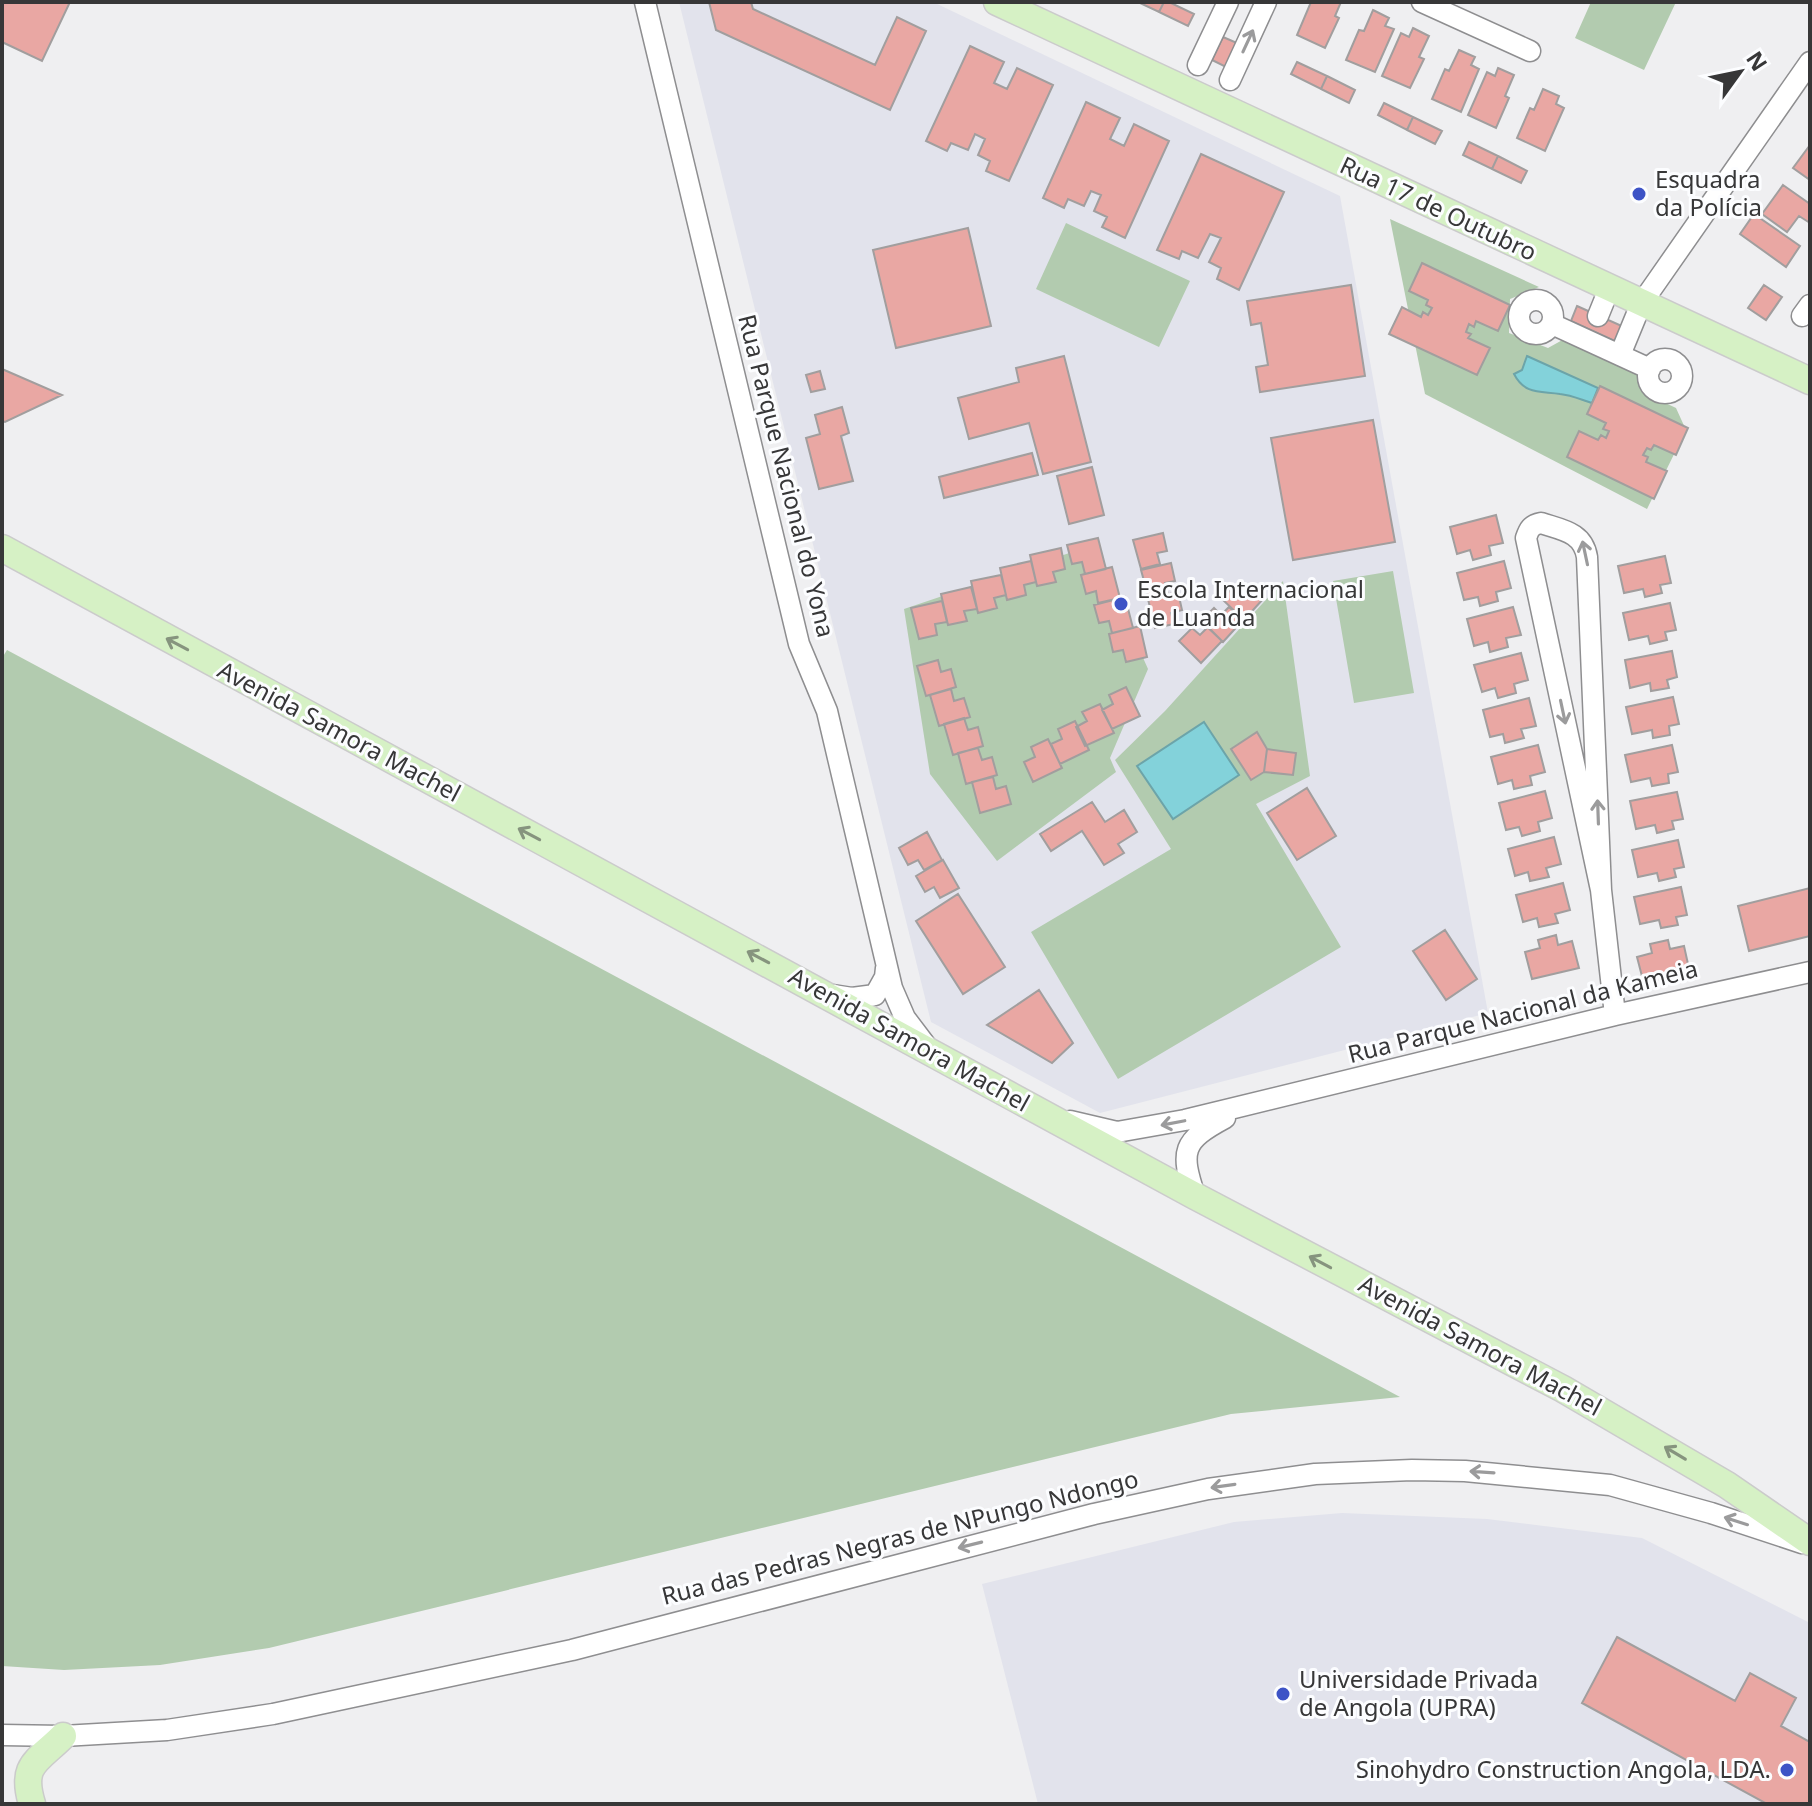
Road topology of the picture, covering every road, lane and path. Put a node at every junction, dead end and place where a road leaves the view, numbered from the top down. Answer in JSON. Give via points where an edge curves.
{"nodes":[{"id":1,"x":645,"y":2,"type":"edge"},
{"id":2,"x":997,"y":2,"type":"edge"},
{"id":3,"x":1228,"y":2,"type":"edge"},
{"id":4,"x":1266,"y":2,"type":"edge"},
{"id":5,"x":1422,"y":2,"type":"edge"},
{"id":6,"x":1530,"y":51,"type":"dead end"},
{"id":7,"x":1810,"y":62,"type":"edge"},
{"id":8,"x":1198,"y":65,"type":"dead end"},
{"id":9,"x":1230,"y":80,"type":"dead end"},
{"id":10,"x":1609,"y":289,"type":"junction"},
{"id":11,"x":1641,"y":304,"type":"junction"},
{"id":12,"x":1552,"y":324,"type":"dead end"},
{"id":13,"x":1592,"y":329,"type":"junction"},
{"id":14,"x":1620,"y":355,"type":"junction"},
{"id":15,"x":1650,"y":369,"type":"dead end"},
{"id":16,"x":1810,"y":381,"type":"edge"},
{"id":17,"x":2,"y":548,"type":"edge"},
{"id":18,"x":1601,"y":890,"type":"junction"},
{"id":19,"x":887,"y":960,"type":"junction"},
{"id":20,"x":1810,"y":972,"type":"edge"},
{"id":21,"x":827,"y":994,"type":"junction"},
{"id":22,"x":1615,"y":1015,"type":"junction"},
{"id":23,"x":939,"y":1057,"type":"junction"},
{"id":24,"x":1249,"y":1105,"type":"junction"},
{"id":25,"x":1045,"y":1115,"type":"junction"},
{"id":26,"x":1195,"y":1196,"type":"junction"},
{"id":27,"x":1810,"y":1544,"type":"edge"},
{"id":28,"x":2,"y":1735,"type":"edge"},
{"id":29,"x":63,"y":1736,"type":"junction"},
{"id":30,"x":32,"y":1804,"type":"edge"}],
"edges":[{"from":1,"to":19,"type":"street","name":"Rua Parque Nacional do Yona","via":[[799,644],[827,711]]},
{"from":2,"to":10,"type":"main road","name":"Rua 17 de Outubro"},
{"from":3,"to":8,"type":"street"},
{"from":9,"to":4,"type":"street","one_way":true},
{"from":5,"to":6,"type":"street"},
{"from":7,"to":11,"type":"street"},
{"from":10,"to":11,"type":"main road","name":"Rua 17 de Outubro"},
{"from":10,"to":13,"type":"street"},
{"from":11,"to":14,"type":"street"},
{"from":11,"to":16,"type":"main road","name":"Rua 17 de Outubro"},
{"from":12,"to":13,"type":"street"},
{"from":13,"to":14,"type":"street"},
{"from":14,"to":15,"type":"street"},
{"from":21,"to":17,"type":"main road","name":"Avenida Samora Machel","one_way":true},
{"from":18,"to":18,"type":"street","one_way":true,"via":[[1586,546],[1578,536],[1535,524],[1526,538]]},
{"from":18,"to":22,"type":"street"},
{"from":19,"to":21,"type":"street","via":[[875,995]]},
{"from":19,"to":23,"type":"street","name":"Rua Parque Nacional do Yona","via":[[905,1018]]},
{"from":20,"to":22,"type":"street","name":"Rua Parque Nacional da Kameia"},
{"from":21,"to":23,"type":"main road","name":"Avenida Samora Machel"},
{"from":22,"to":24,"type":"street","name":"Rua Parque Nacional da Kameia"},
{"from":23,"to":25,"type":"main road","name":"Avenida Samora Machel"},
{"from":24,"to":25,"type":"street","name":"Rua Parque Nacional da Kameia","one_way":true,"via":[[1117,1132]]},
{"from":24,"to":26,"type":"street","name":"Rua Parque Nacional da Kameia","via":[[1188,1145],[1186,1171]]},
{"from":25,"to":26,"type":"main road","name":"Avenida Samora Machel"},
{"from":27,"to":26,"type":"main road","name":"Avenida Samora Machel","one_way":true,"via":[[1639,1431]]},
{"from":27,"to":29,"type":"street","name":"Rua das Pedras Negras de NPungo Ndongo","one_way":true,"via":[[1610,1485],[1465,1471],[1315,1474],[1208,1489],[1094,1514],[572,1650],[273,1714],[167,1730]]},
{"from":28,"to":29,"type":"street","name":"Rua das Pedras Negras de NPungo Ndongo"},
{"from":29,"to":30,"type":"main road","via":[[29,1768],[26,1785]]}]}
